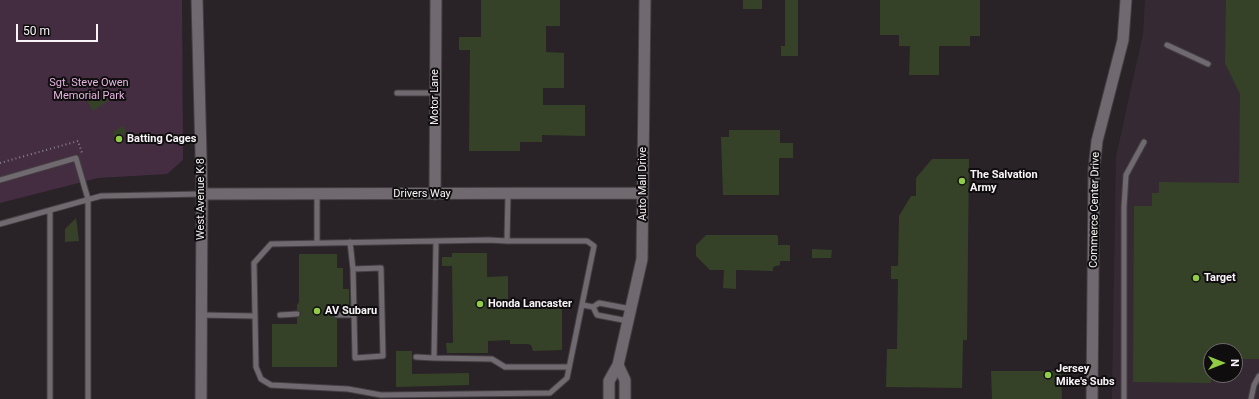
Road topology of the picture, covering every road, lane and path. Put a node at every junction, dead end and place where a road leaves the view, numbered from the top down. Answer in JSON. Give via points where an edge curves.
{"nodes":[{"id":1,"x":197,"y":0,"type":"edge"},
{"id":2,"x":436,"y":0,"type":"edge"},
{"id":3,"x":645,"y":0,"type":"edge"},
{"id":4,"x":1126,"y":0,"type":"edge"},
{"id":5,"x":1167,"y":45,"type":"dead end"},
{"id":6,"x":1208,"y":64,"type":"dead end"},
{"id":7,"x":397,"y":93,"type":"dead end"},
{"id":8,"x":435,"y":93,"type":"junction"},
{"id":9,"x":78,"y":141,"type":"dead end"},
{"id":10,"x":1144,"y":142,"type":"dead end"},
{"id":11,"x":0,"y":163,"type":"edge"},
{"id":12,"x":0,"y":180,"type":"edge"},
{"id":13,"x":508,"y":193,"type":"junction"},
{"id":14,"x":642,"y":193,"type":"junction"},
{"id":15,"x":202,"y":194,"type":"junction"},
{"id":16,"x":317,"y":194,"type":"junction"},
{"id":17,"x":435,"y":194,"type":"junction"},
{"id":18,"x":88,"y":200,"type":"junction"},
{"id":19,"x":50,"y":211,"type":"junction"},
{"id":20,"x":0,"y":224,"type":"edge"},
{"id":21,"x":436,"y":241,"type":"junction"},
{"id":22,"x":507,"y":241,"type":"junction"},
{"id":23,"x":350,"y":242,"type":"junction"},
{"id":24,"x":317,"y":243,"type":"junction"},
{"id":25,"x":352,"y":269,"type":"junction"},
{"id":26,"x":582,"y":305,"type":"junction"},
{"id":27,"x":592,"y":307,"type":"junction"},
{"id":28,"x":632,"y":309,"type":"junction"},
{"id":29,"x":297,"y":314,"type":"dead end"},
{"id":30,"x":200,"y":315,"type":"junction"},
{"id":31,"x":280,"y":315,"type":"dead end"},
{"id":32,"x":337,"y":315,"type":"dead end"},
{"id":33,"x":354,"y":315,"type":"junction"},
{"id":34,"x":254,"y":316,"type":"junction"},
{"id":35,"x":629,"y":321,"type":"junction"},
{"id":36,"x":416,"y":358,"type":"dead end"},
{"id":37,"x":434,"y":358,"type":"junction"},
{"id":38,"x":618,"y":365,"type":"junction"},
{"id":39,"x":569,"y":367,"type":"junction"},
{"id":40,"x":1259,"y":376,"type":"edge"},
{"id":41,"x":458,"y":396,"type":"edge"},
{"id":42,"x":381,"y":397,"type":"edge"},
{"id":43,"x":1124,"y":398,"type":"edge"},
{"id":44,"x":50,"y":399,"type":"edge"},
{"id":45,"x":88,"y":399,"type":"edge"},
{"id":46,"x":201,"y":399,"type":"edge"},
{"id":47,"x":609,"y":399,"type":"edge"},
{"id":48,"x":625,"y":399,"type":"edge"},
{"id":49,"x":1092,"y":399,"type":"edge"},
{"id":50,"x":1251,"y":399,"type":"edge"}],
"edges":[{"from":1,"to":15,"type":"street","name":"West Avenue K 8"},
{"from":2,"to":8,"type":"street","name":"Motor Lane"},
{"from":3,"to":14,"type":"street","name":"Auto Mall Drive"},
{"from":4,"to":49,"type":"street","name":"Commerce Center Drive","via":[[1123,40],[1098,141],[1094,169]]},
{"from":5,"to":6,"type":"lane"},
{"from":7,"to":8,"type":"lane"},
{"from":8,"to":17,"type":"street","name":"Motor Lane"},
{"from":9,"to":11,"type":"path"},
{"from":10,"to":43,"type":"lane","via":[[1126,175]]},
{"from":12,"to":18,"type":"lane","via":[[76,158]]},
{"from":13,"to":14,"type":"street","name":"Drivers Way"},
{"from":13,"to":17,"type":"street","name":"Drivers Way"},
{"from":13,"to":22,"type":"lane"},
{"from":14,"to":28,"type":"street","name":"Auto Mall Drive","via":[[642,259]]},
{"from":15,"to":16,"type":"street","name":"Drivers Way"},
{"from":15,"to":18,"type":"lane","via":[[101,196]]},
{"from":15,"to":30,"type":"street","name":"West Avenue K 8"},
{"from":16,"to":17,"type":"street","name":"Drivers Way"},
{"from":16,"to":24,"type":"lane"},
{"from":18,"to":19,"type":"lane"},
{"from":18,"to":45,"type":"lane"},
{"from":19,"to":20,"type":"lane"},
{"from":19,"to":44,"type":"lane"},
{"from":21,"to":22,"type":"lane"},
{"from":21,"to":23,"type":"lane"},
{"from":21,"to":37,"type":"lane"},
{"from":22,"to":26,"type":"lane","via":[[587,241],[594,246]]},
{"from":23,"to":24,"type":"lane"},
{"from":23,"to":25,"type":"lane"},
{"from":24,"to":34,"type":"lane","via":[[271,244],[254,263]]},
{"from":25,"to":33,"type":"lane"},
{"from":25,"to":33,"type":"lane","via":[[381,268],[383,356],[354,358]]},
{"from":26,"to":27,"type":"lane"},
{"from":26,"to":39,"type":"lane"},
{"from":27,"to":28,"type":"lane","via":[[598,303]]},
{"from":27,"to":35,"type":"lane","via":[[597,315]]},
{"from":28,"to":35,"type":"street","name":"Auto Mall Drive"},
{"from":29,"to":31,"type":"lane"},
{"from":30,"to":34,"type":"lane"},
{"from":30,"to":46,"type":"street","name":"West Avenue K 8"},
{"from":32,"to":33,"type":"lane"},
{"from":34,"to":42,"type":"lane","via":[[256,367],[261,378],[271,385],[348,389]]},
{"from":35,"to":38,"type":"street","name":"Auto Mall Drive"},
{"from":36,"to":37,"type":"lane"},
{"from":37,"to":39,"type":"lane","via":[[492,359],[505,367]]},
{"from":38,"to":47,"type":"street","name":"Auto Mall Drive","via":[[610,381]]},
{"from":38,"to":48,"type":"street","via":[[625,380]]},
{"from":39,"to":41,"type":"lane","via":[[567,378],[550,393]]},
{"from":40,"to":50,"type":"lane"},
{"from":41,"to":42,"type":"lane"}]}
